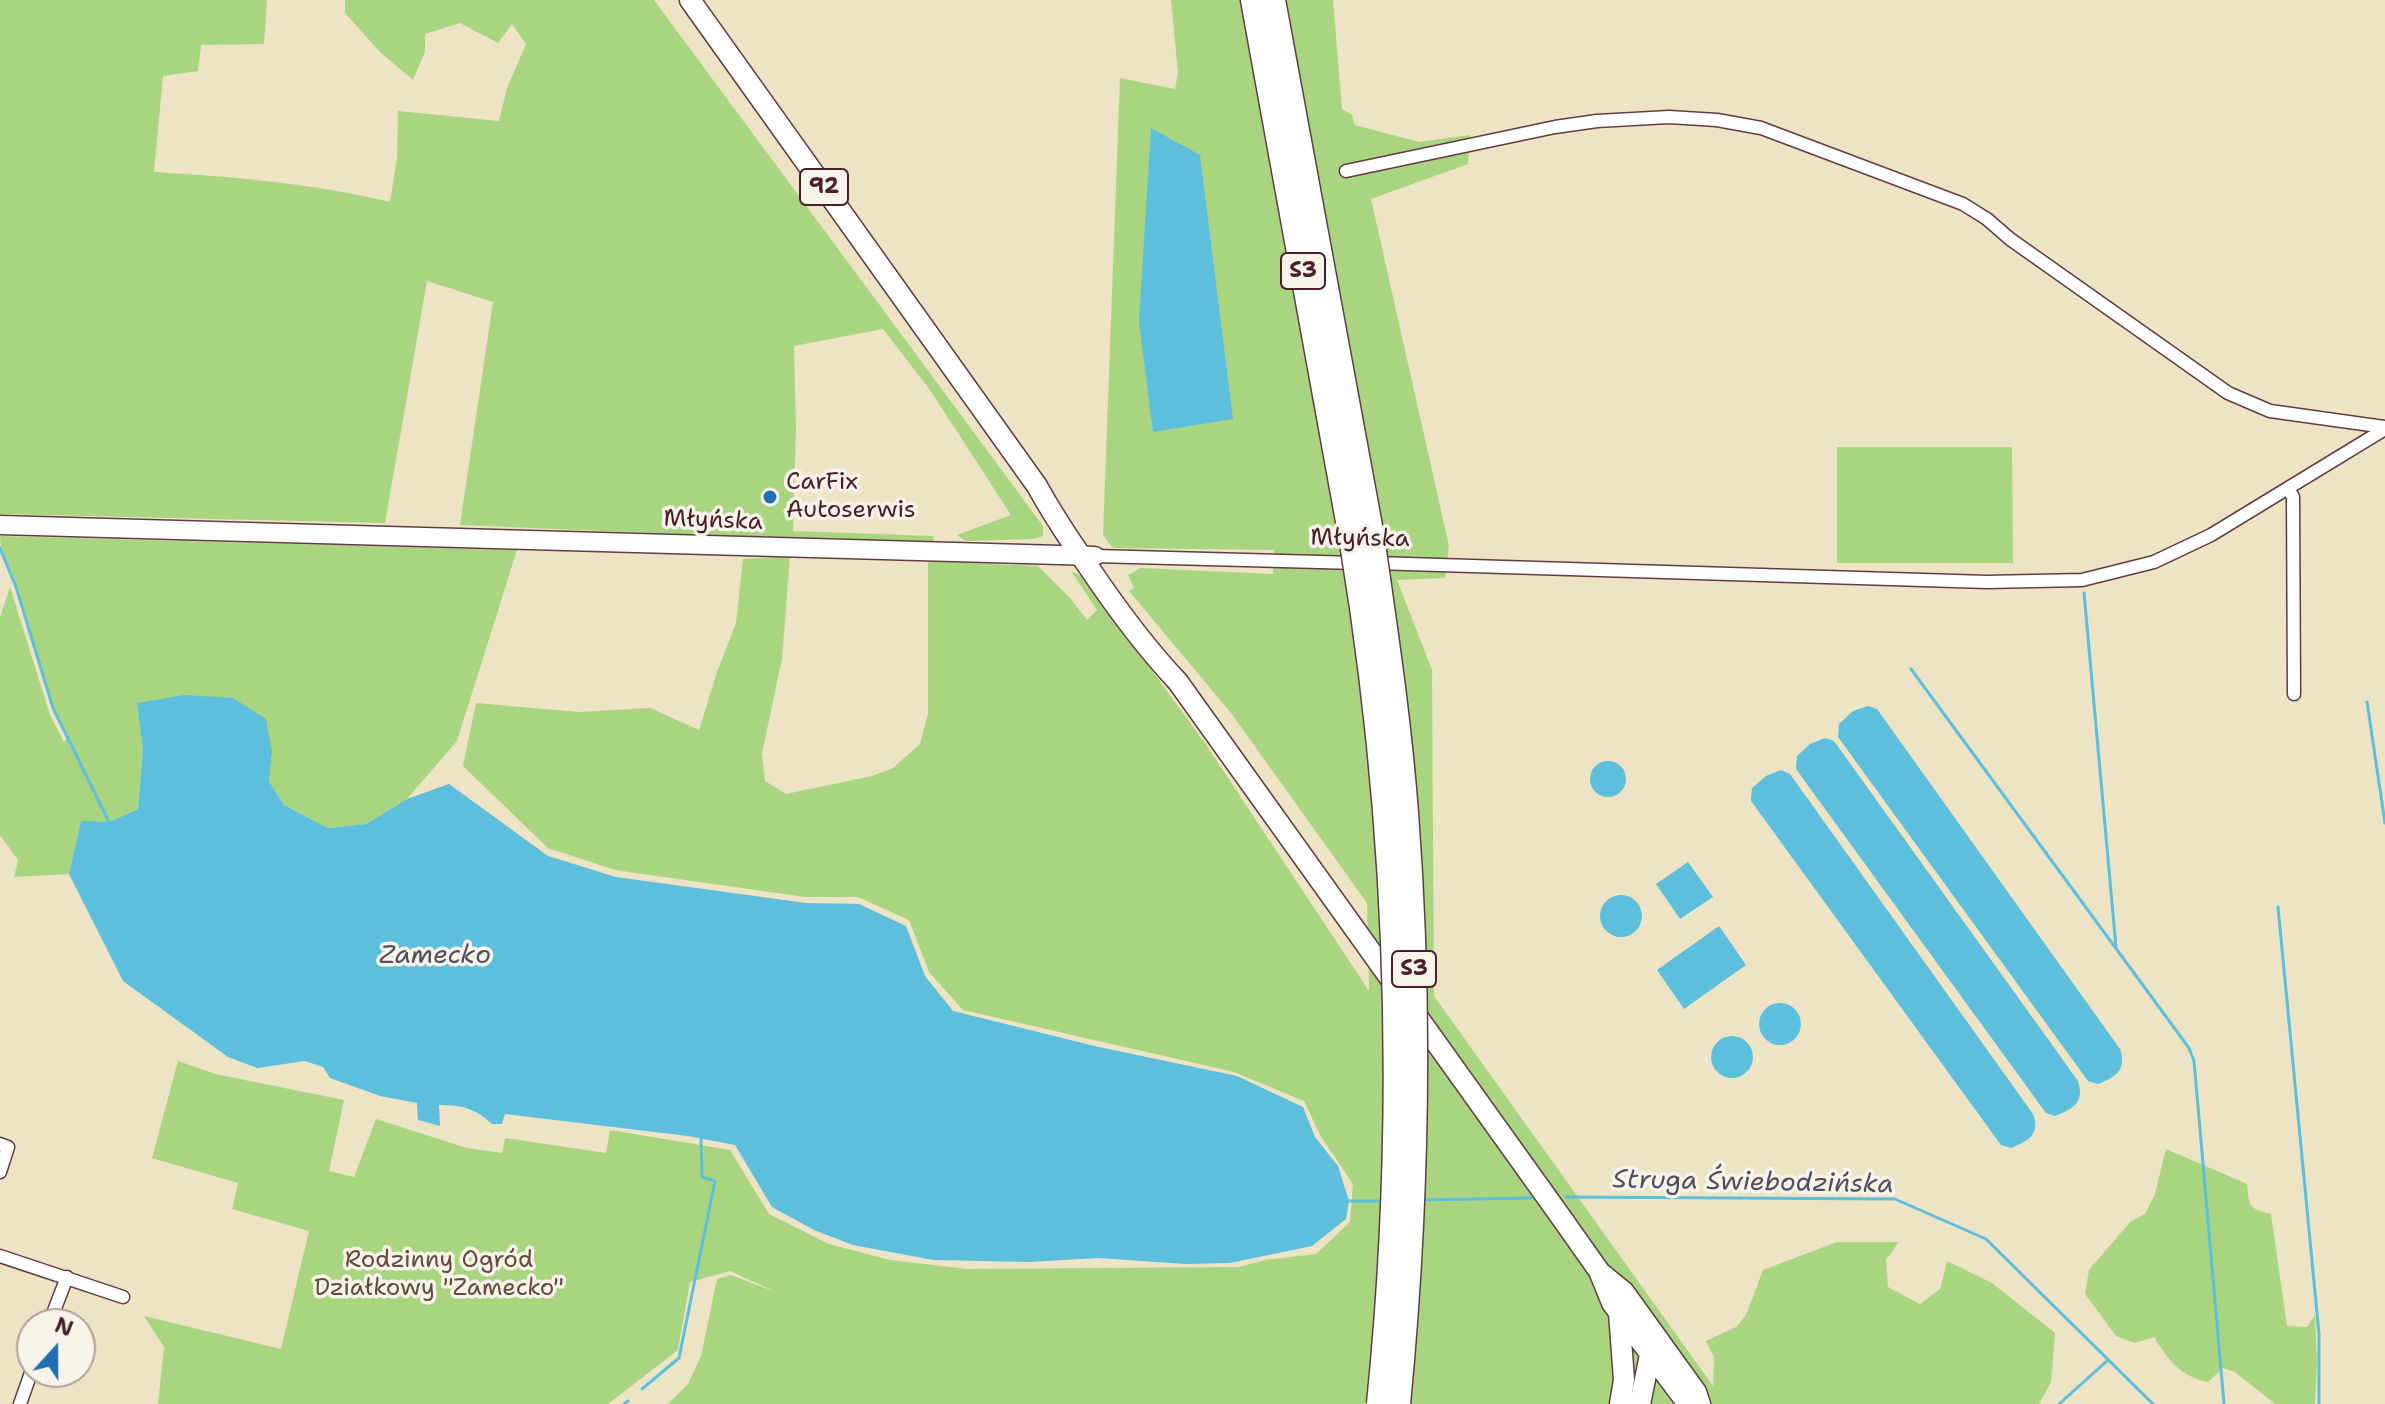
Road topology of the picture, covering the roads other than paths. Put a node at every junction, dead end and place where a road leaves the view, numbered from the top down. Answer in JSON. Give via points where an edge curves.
{"nodes":[{"id":1,"x":690,"y":0,"type":"edge"},
{"id":2,"x":1253,"y":0,"type":"edge"},
{"id":3,"x":1273,"y":0,"type":"edge"},
{"id":4,"x":1346,"y":171,"type":"dead end"},
{"id":5,"x":2385,"y":428,"type":"edge"},
{"id":6,"x":2288,"y":488,"type":"junction"},
{"id":7,"x":0,"y":525,"type":"edge"},
{"id":8,"x":1362,"y":540,"type":"junction"},
{"id":9,"x":1088,"y":556,"type":"junction"},
{"id":10,"x":2294,"y":694,"type":"dead end"},
{"id":11,"x":4,"y":1145,"type":"edge"},
{"id":12,"x":0,"y":1172,"type":"edge"},
{"id":13,"x":0,"y":1256,"type":"edge"},
{"id":14,"x":1599,"y":1271,"type":"junction"},
{"id":15,"x":67,"y":1277,"type":"junction"},
{"id":16,"x":123,"y":1297,"type":"dead end"},
{"id":17,"x":55,"y":1308,"type":"edge"},
{"id":18,"x":1619,"y":1313,"type":"junction"},
{"id":19,"x":1656,"y":1350,"type":"junction"},
{"id":20,"x":1624,"y":1380,"type":"junction"},
{"id":21,"x":1690,"y":1403,"type":"edge"},
{"id":22,"x":1379,"y":1404,"type":"edge"},
{"id":23,"x":1398,"y":1404,"type":"edge"},
{"id":24,"x":1620,"y":1404,"type":"edge"},
{"id":25,"x":1640,"y":1404,"type":"edge"}],
"edges":[{"from":1,"to":9,"type":"main road","number":"92","via":[[1053,515]]},
{"from":2,"to":8,"type":"highway","number":"S3"},
{"from":3,"to":8,"type":"highway","number":"S3"},
{"from":4,"to":5,"type":"street","via":[[1597,121],[1669,117],[1761,128],[1963,204],[2203,376],[2252,405]]},
{"from":5,"to":6,"type":"street","name":"Młyńska"},
{"from":6,"to":9,"type":"street","name":"Młyńska","via":[[2177,553],[2082,580],[1987,582]]},
{"from":6,"to":10,"type":"street","via":[[2293,497]]},
{"from":7,"to":9,"type":"street","name":"Młyńska"},
{"from":8,"to":22,"type":"highway","number":"S3","bridge":true,"via":[[1394,954],[1395,1156]]},
{"from":8,"to":23,"type":"highway","number":"S3","bridge":true,"via":[[1406,809],[1414,956],[1415,1155]]},
{"from":9,"to":14,"type":"main road","number":"92","via":[[1152,655],[1178,682]]},
{"from":11,"to":12,"type":"street"},
{"from":13,"to":15,"type":"street"},
{"from":14,"to":18,"type":"main road","number":"92"},
{"from":14,"to":19,"type":"main road","number":"92","via":[[1624,1292]]},
{"from":15,"to":16,"type":"street"},
{"from":15,"to":17,"type":"street"},
{"from":18,"to":19,"type":"main road","number":"92"},
{"from":18,"to":20,"type":"main road"},
{"from":19,"to":20,"type":"main road","via":[[1635,1361]]},
{"from":19,"to":21,"type":"main road","number":"92"},
{"from":19,"to":25,"type":"main road"},
{"from":20,"to":24,"type":"main road"},
{"from":21,"to":25,"type":"main road","via":[[1658,1398]]}]}
